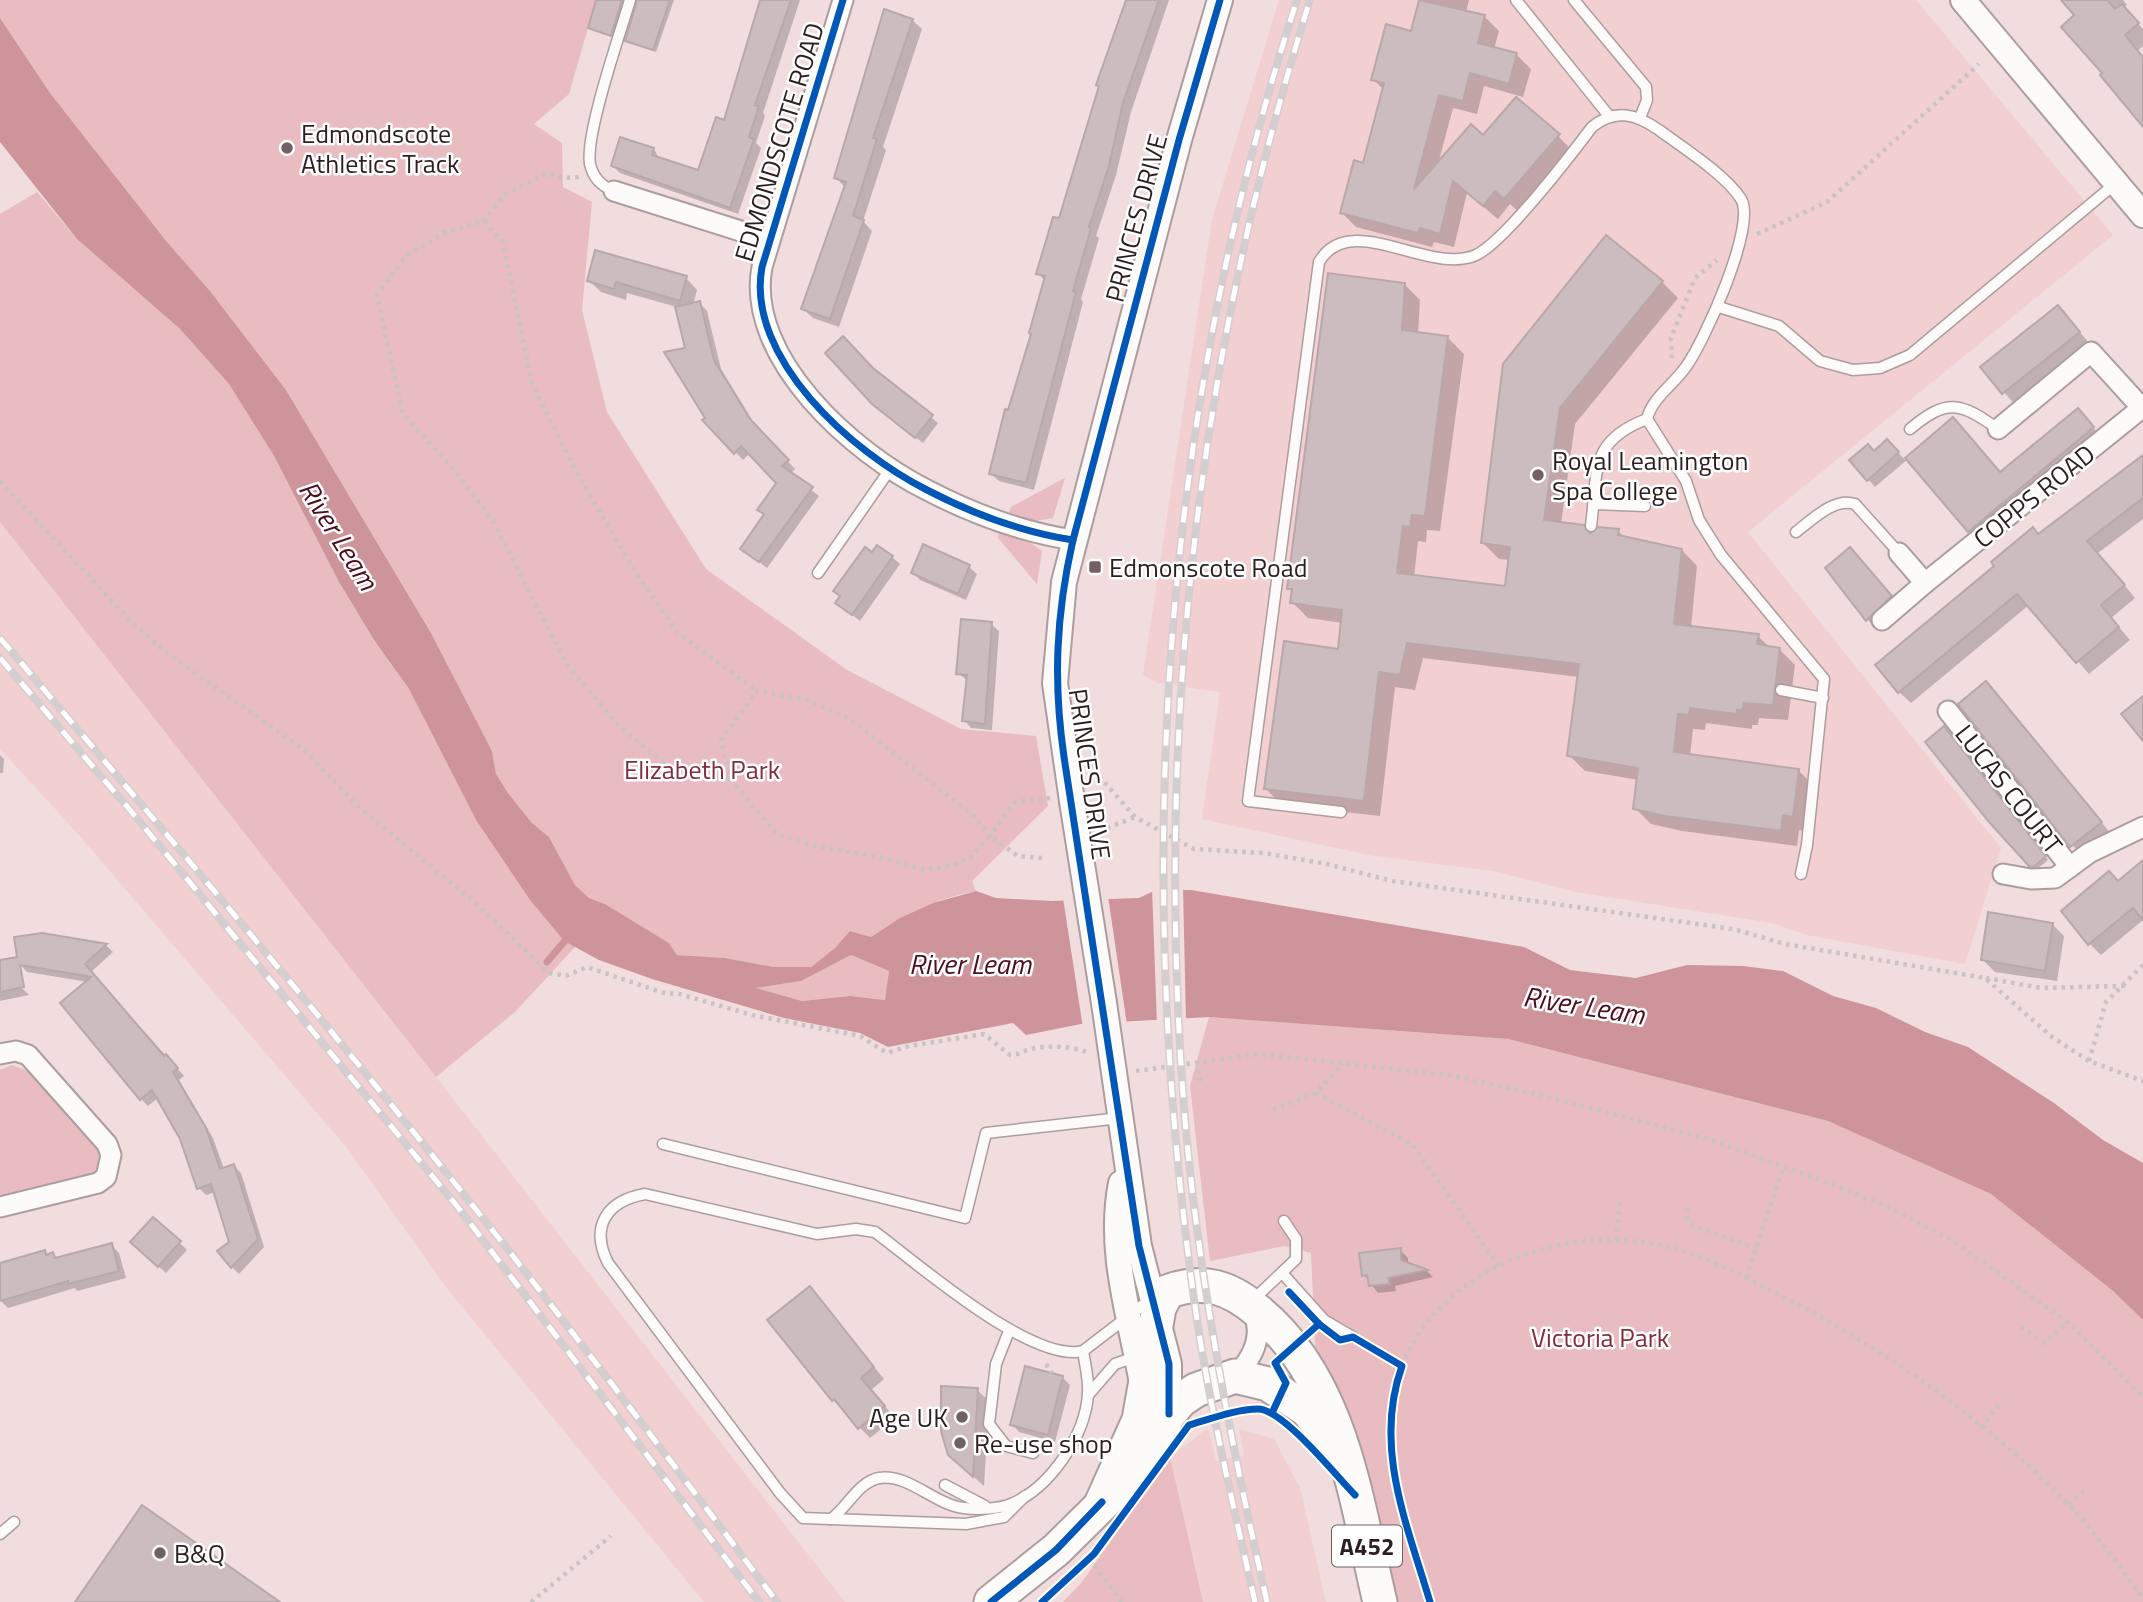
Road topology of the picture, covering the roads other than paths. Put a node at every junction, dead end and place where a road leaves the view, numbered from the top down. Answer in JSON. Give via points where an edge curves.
{"nodes":[{"id":1,"x":630,"y":0,"type":"edge"},
{"id":2,"x":844,"y":0,"type":"edge"},
{"id":3,"x":1220,"y":0,"type":"edge"},
{"id":4,"x":1516,"y":0,"type":"edge"},
{"id":5,"x":1574,"y":0,"type":"edge"},
{"id":6,"x":1963,"y":0,"type":"edge"},
{"id":7,"x":1609,"y":116,"type":"junction"},
{"id":8,"x":1640,"y":117,"type":"junction"},
{"id":9,"x":2116,"y":183,"type":"junction"},
{"id":10,"x":614,"y":191,"type":"joint"},
{"id":11,"x":2143,"y":215,"type":"edge"},
{"id":12,"x":769,"y":240,"type":"junction"},
{"id":13,"x":1719,"y":307,"type":"junction"},
{"id":14,"x":2142,"y":408,"type":"edge"},
{"id":15,"x":1647,"y":419,"type":"junction"},
{"id":16,"x":1910,"y":429,"type":"dead end"},
{"id":17,"x":1998,"y":429,"type":"joint"},
{"id":18,"x":891,"y":468,"type":"junction"},
{"id":19,"x":1594,"y":504,"type":"junction"},
{"id":20,"x":1645,"y":506,"type":"dead end"},
{"id":21,"x":1591,"y":526,"type":"dead end"},
{"id":22,"x":1796,"y":532,"type":"dead end"},
{"id":23,"x":1073,"y":540,"type":"junction"},
{"id":24,"x":1899,"y":553,"type":"joint"},
{"id":25,"x":818,"y":573,"type":"dead end"},
{"id":26,"x":1925,"y":583,"type":"junction"},
{"id":27,"x":1882,"y":620,"type":"dead end"},
{"id":28,"x":1781,"y":690,"type":"dead end"},
{"id":29,"x":1823,"y":698,"type":"junction"},
{"id":30,"x":1948,"y":711,"type":"dead end"},
{"id":31,"x":1341,"y":812,"type":"dead end"},
{"id":32,"x":2143,"y":827,"type":"edge"},
{"id":33,"x":2070,"y":867,"type":"junction"},
{"id":34,"x":1801,"y":874,"type":"dead end"},
{"id":35,"x":2003,"y":874,"type":"dead end"},
{"id":36,"x":0,"y":1054,"type":"edge"},
{"id":37,"x":1121,"y":1118,"type":"junction"},
{"id":38,"x":663,"y":1143,"type":"dead end"},
{"id":39,"x":0,"y":1207,"type":"edge"},
{"id":40,"x":1284,"y":1221,"type":"dead end"},
{"id":41,"x":1283,"y":1274,"type":"junction"},
{"id":42,"x":1249,"y":1304,"type":"junction"},
{"id":43,"x":1151,"y":1306,"type":"junction"},
{"id":44,"x":1009,"y":1331,"type":"junction"},
{"id":45,"x":1353,"y":1337,"type":"dead end"},
{"id":46,"x":1083,"y":1351,"type":"junction"},
{"id":47,"x":1137,"y":1357,"type":"junction"},
{"id":48,"x":1235,"y":1376,"type":"junction"},
{"id":49,"x":1088,"y":1395,"type":"junction"},
{"id":50,"x":1156,"y":1405,"type":"junction"},
{"id":51,"x":1033,"y":1453,"type":"dead end"},
{"id":52,"x":1346,"y":1461,"type":"junction"},
{"id":53,"x":945,"y":1485,"type":"dead end"},
{"id":54,"x":1025,"y":1496,"type":"junction"},
{"id":55,"x":986,"y":1506,"type":"junction"},
{"id":56,"x":831,"y":1519,"type":"junction"},
{"id":57,"x":14,"y":1522,"type":"dead end"},
{"id":58,"x":0,"y":1534,"type":"edge"},
{"id":59,"x":991,"y":1602,"type":"edge"},
{"id":60,"x":1380,"y":1602,"type":"edge"}],
"edges":[{"from":1,"to":10,"type":"lane","via":[[590,149],[594,176]]},
{"from":2,"to":12,"type":"street","name":"EDMONDSCOTE ROAD"},
{"from":3,"to":23,"type":"street","name":"PRINCES DRIVE"},
{"from":4,"to":7,"type":"lane"},
{"from":5,"to":8,"type":"lane","via":[[1646,87],[1647,100]]},
{"from":6,"to":9,"type":"street"},
{"from":7,"to":8,"type":"lane"},
{"from":7,"to":31,"type":"lane","via":[[1592,127],[1502,234],[1474,256],[1428,255],[1353,240],[1334,246],[1319,262],[1248,801]]},
{"from":8,"to":13,"type":"lane","via":[[1734,191],[1745,211]]},
{"from":9,"to":11,"type":"street"},
{"from":9,"to":13,"type":"lane","via":[[1910,355],[1880,368],[1853,370],[1820,361],[1779,326]]},
{"from":10,"to":12,"type":"street","name":"EDMONDSCOTE ROAD"},
{"from":12,"to":18,"type":"street","name":"EDMONDSCOTE ROAD","via":[[759,285],[764,322],[773,345],[825,412]]},
{"from":13,"to":15,"type":"lane","via":[[1685,368],[1649,408]]},
{"from":14,"to":17,"type":"street","name":"COPPS ROAD","via":[[2091,352]]},
{"from":14,"to":26,"type":"street","name":"COPPS ROAD"},
{"from":15,"to":19,"type":"lane","via":[[1629,425],[1602,451]]},
{"from":15,"to":29,"type":"lane","via":[[1685,481],[1715,547],[1824,680]]},
{"from":16,"to":17,"type":"lane","via":[[1932,411],[1948,406],[1982,417]]},
{"from":18,"to":23,"type":"street","name":"EDMONDSCOTE ROAD","via":[[978,514],[1023,530]]},
{"from":18,"to":25,"type":"lane"},
{"from":19,"to":20,"type":"lane"},
{"from":19,"to":21,"type":"lane"},
{"from":22,"to":24,"type":"lane","via":[[1846,501],[1855,504]]},
{"from":23,"to":37,"type":"street","name":"PRINCES DRIVE","bridge":true,"via":[[1061,603],[1055,683],[1061,799],[1100,1047]]},
{"from":24,"to":26,"type":"street"},
{"from":26,"to":27,"type":"street","name":"COPPS ROAD"},
{"from":28,"to":29,"type":"lane"},
{"from":29,"to":34,"type":"lane"},
{"from":30,"to":33,"type":"street","name":"LUCAS COURT"},
{"from":32,"to":33,"type":"street","name":"LUCAS COURT"},
{"from":33,"to":35,"type":"street","name":"LUCAS COURT","via":[[2056,878],[2043,880]]},
{"from":36,"to":39,"type":"street","via":[[16,1051],[28,1055],[107,1144],[111,1155],[106,1177],[98,1183]]},
{"from":37,"to":38,"type":"lane","via":[[986,1133],[965,1218]]},
{"from":37,"to":43,"type":"street","name":"PRINCES DRIVE"},
{"from":40,"to":41,"type":"lane","via":[[1292,1229],[1298,1249]]},
{"from":41,"to":42,"type":"lane"},
{"from":41,"to":45,"type":"lane","via":[[1324,1320]]},
{"from":42,"to":43,"type":"highway","number":"A452","via":[[1211,1284],[1183,1286]]},
{"from":42,"to":48,"type":"street","via":[[1257,1338],[1249,1361]]},
{"from":42,"to":52,"type":"highway","number":"A452","via":[[1282,1334],[1321,1392]]},
{"from":43,"to":46,"type":"lane"},
{"from":43,"to":47,"type":"street","name":"PRINCES DRIVE"},
{"from":43,"to":50,"type":"highway","name":"PRINCES DRIVE"},
{"from":44,"to":46,"type":"lane","via":[[1048,1346]]},
{"from":44,"to":51,"type":"lane","via":[[996,1364],[989,1424],[1006,1446]]},
{"from":44,"to":56,"type":"lane","via":[[875,1232],[856,1229],[817,1234],[645,1194],[627,1197],[609,1211],[601,1226],[600,1242],[608,1263],[780,1493],[803,1518]]},
{"from":46,"to":49,"type":"lane"},
{"from":47,"to":49,"type":"lane","via":[[1115,1364]]},
{"from":47,"to":50,"type":"street","name":"PRINCES DRIVE"},
{"from":48,"to":50,"type":"highway"},
{"from":48,"to":52,"type":"highway","number":"A452","via":[[1268,1384],[1294,1399]]},
{"from":49,"to":54,"type":"lane","via":[[1070,1447]]},
{"from":50,"to":59,"type":"highway","name":"PRINCES DRIVE","via":[[1138,1469],[1056,1550]]},
{"from":52,"to":60,"type":"highway","number":"A452"},
{"from":53,"to":55,"type":"lane"},
{"from":54,"to":55,"type":"lane","via":[[1006,1505]]},
{"from":54,"to":56,"type":"lane","via":[[1004,1517],[966,1524]]},
{"from":55,"to":56,"type":"lane","via":[[955,1507],[902,1482],[882,1478],[862,1487]]},
{"from":57,"to":58,"type":"lane"}]}
